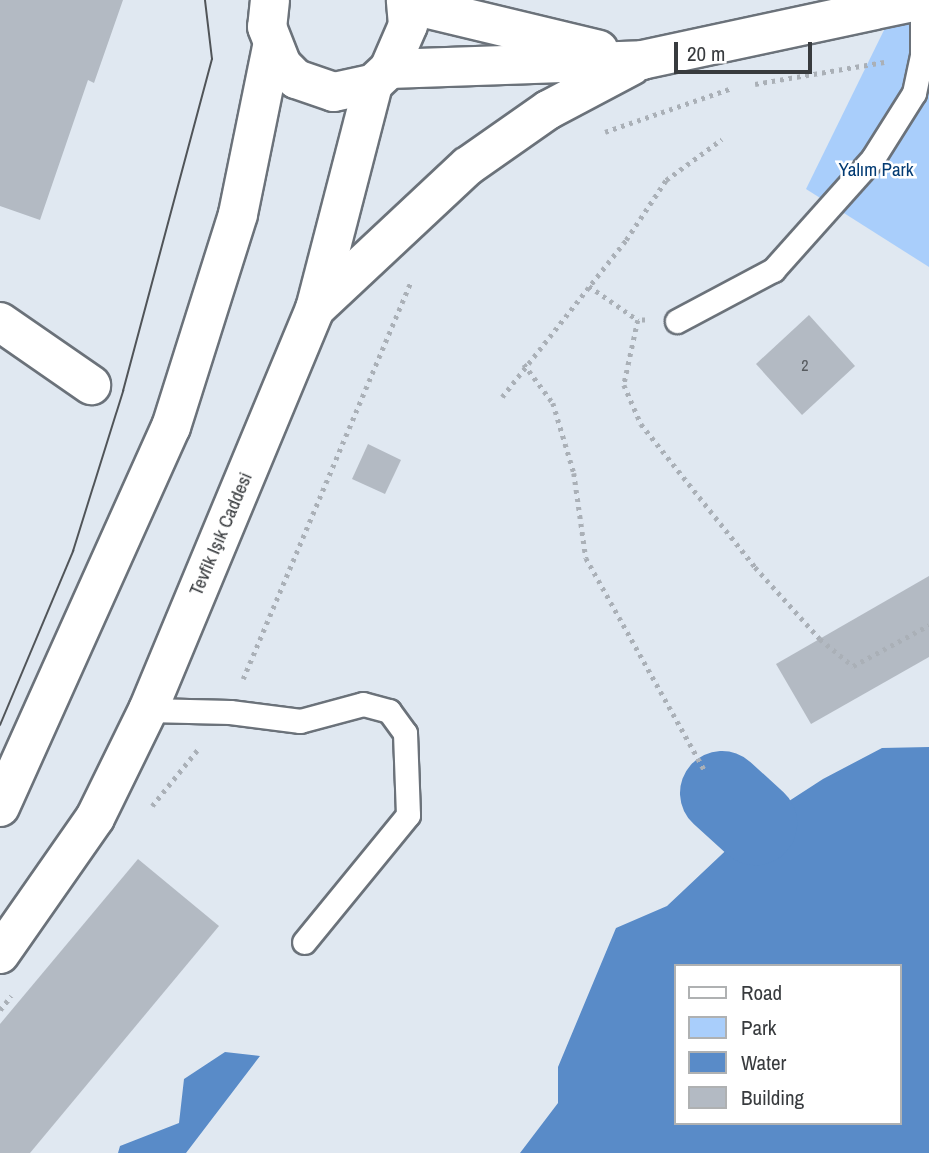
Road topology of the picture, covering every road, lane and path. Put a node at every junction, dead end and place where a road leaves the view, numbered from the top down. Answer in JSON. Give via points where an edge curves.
{"nodes":[{"id":1,"x":270,"y":0,"type":"edge"},
{"id":2,"x":922,"y":0,"type":"edge"},
{"id":3,"x":407,"y":2,"type":"edge"},
{"id":4,"x":272,"y":47,"type":"junction"},
{"id":5,"x":922,"y":55,"type":"junction"},
{"id":6,"x":642,"y":60,"type":"junction"},
{"id":7,"x":381,"y":77,"type":"junction"},
{"id":8,"x":748,"y":85,"type":"dead end"},
{"id":9,"x":734,"y":87,"type":"dead end"},
{"id":10,"x":598,"y":135,"type":"dead end"},
{"id":11,"x":722,"y":139,"type":"dead end"},
{"id":12,"x":414,"y":275,"type":"dead end"},
{"id":13,"x":589,"y":286,"type":"junction"},
{"id":14,"x":315,"y":309,"type":"junction"},
{"id":15,"x":638,"y":320,"type":"junction"},
{"id":16,"x":677,"y":321,"type":"joint"},
{"id":17,"x":0,"y":322,"type":"edge"},
{"id":18,"x":524,"y":364,"type":"junction"},
{"id":19,"x":91,"y":385,"type":"dead end"},
{"id":20,"x":502,"y":397,"type":"dead end"},
{"id":21,"x":929,"y":625,"type":"edge"},
{"id":22,"x":148,"y":710,"type":"junction"},
{"id":23,"x":230,"y":712,"type":"junction"},
{"id":24,"x":706,"y":772,"type":"dead end"},
{"id":25,"x":0,"y":807,"type":"edge"},
{"id":26,"x":147,"y":813,"type":"dead end"},
{"id":27,"x":304,"y":942,"type":"dead end"},
{"id":28,"x":0,"y":954,"type":"edge"},
{"id":29,"x":16,"y":988,"type":"dead end"},
{"id":30,"x":0,"y":1010,"type":"edge"}],
"edges":[{"from":1,"to":4,"type":"street","via":[[267,27]]},
{"from":2,"to":5,"type":"lane"},
{"from":2,"to":6,"type":"street"},
{"from":3,"to":6,"type":"street"},
{"from":3,"to":7,"type":"street","name":"Tevfik Işık Caddesi","via":[[402,48]]},
{"from":4,"to":7,"type":"street","via":[[296,79],[315,88],[334,92]]},
{"from":4,"to":25,"type":"street","via":[[238,215],[171,427]]},
{"from":5,"to":8,"type":"path"},
{"from":5,"to":16,"type":"lane","via":[[914,93],[873,158],[773,270]]},
{"from":6,"to":7,"type":"street"},
{"from":6,"to":14,"type":"street","via":[[548,110],[468,166]]},
{"from":7,"to":14,"type":"street","name":"Tevfik Işık Caddesi"},
{"from":9,"to":10,"type":"path"},
{"from":11,"to":13,"type":"path","via":[[666,180]]},
{"from":12,"to":23,"type":"path"},
{"from":13,"to":15,"type":"path"},
{"from":13,"to":18,"type":"path"},
{"from":14,"to":22,"type":"street","name":"Tevfik Işık Caddesi"},
{"from":15,"to":16,"type":"path"},
{"from":15,"to":21,"type":"path","via":[[624,385],[641,424],[820,639],[853,666]]},
{"from":17,"to":19,"type":"street"},
{"from":18,"to":20,"type":"path"},
{"from":18,"to":24,"type":"path","via":[[553,403],[574,473],[586,558]]},
{"from":22,"to":23,"type":"lane"},
{"from":22,"to":28,"type":"street","name":"Tevfik Işık Caddesi","via":[[95,818]]},
{"from":23,"to":26,"type":"path"},
{"from":23,"to":27,"type":"lane","via":[[300,721],[363,704],[389,711],[405,733],[408,815]]},
{"from":29,"to":30,"type":"path"}]}
